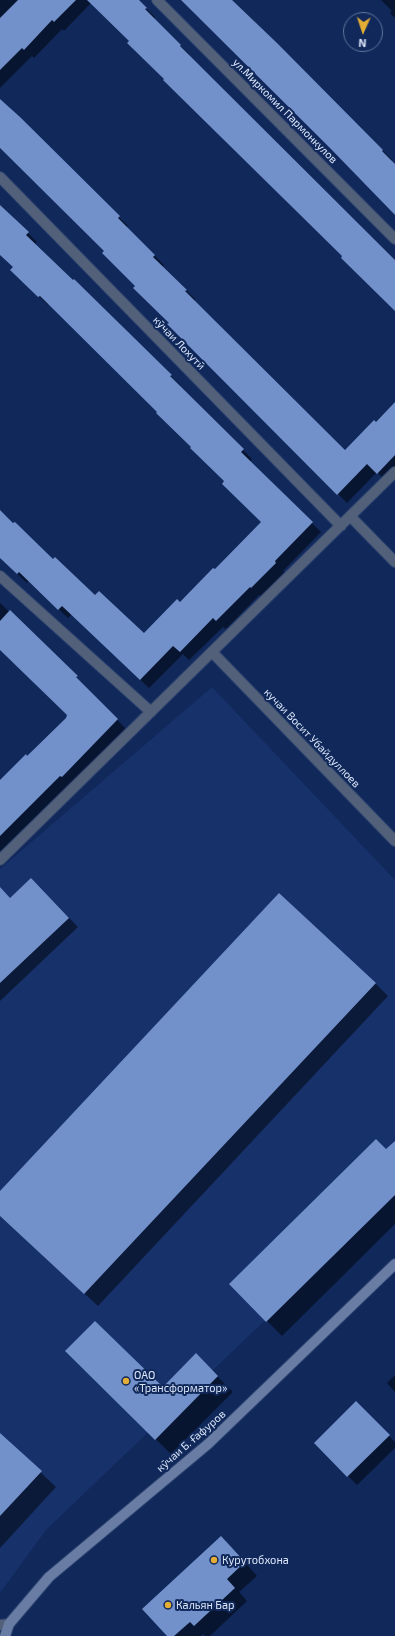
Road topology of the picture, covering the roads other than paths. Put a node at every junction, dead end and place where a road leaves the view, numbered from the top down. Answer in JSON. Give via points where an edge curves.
{"nodes":[{"id":1,"x":157,"y":0,"type":"edge"},
{"id":2,"x":0,"y":177,"type":"edge"},
{"id":3,"x":395,"y":239,"type":"edge"},
{"id":4,"x":395,"y":472,"type":"edge"},
{"id":5,"x":350,"y":516,"type":"junction"},
{"id":6,"x":341,"y":526,"type":"junction"},
{"id":7,"x":395,"y":562,"type":"edge"},
{"id":8,"x":0,"y":576,"type":"edge"},
{"id":9,"x":212,"y":652,"type":"junction"},
{"id":10,"x":151,"y":712,"type":"junction"},
{"id":11,"x":395,"y":842,"type":"edge"},
{"id":12,"x":0,"y":860,"type":"edge"},
{"id":13,"x":395,"y":1264,"type":"edge"},
{"id":14,"x":4,"y":1625,"type":"edge"},
{"id":15,"x":5,"y":1636,"type":"edge"}],
"edges":[{"from":1,"to":3,"type":"street","name":"ул.Миркомил Пармонкулов"},
{"from":2,"to":6,"type":"street","name":"кӯчаи Лохутӣ"},
{"from":4,"to":5,"type":"street"},
{"from":5,"to":6,"type":"street"},
{"from":5,"to":7,"type":"street"},
{"from":6,"to":9,"type":"street"},
{"from":8,"to":10,"type":"street"},
{"from":9,"to":10,"type":"street"},
{"from":9,"to":11,"type":"street","name":"кучаи Восит Убайдуллоев"},
{"from":10,"to":12,"type":"street"},
{"from":13,"to":14,"type":"street","name":"кӯчаи Б. Ғафуров","via":[[208,1444],[49,1577]]},
{"from":14,"to":15,"type":"street","name":"кӯчаи Б. Ғафуров"}]}
